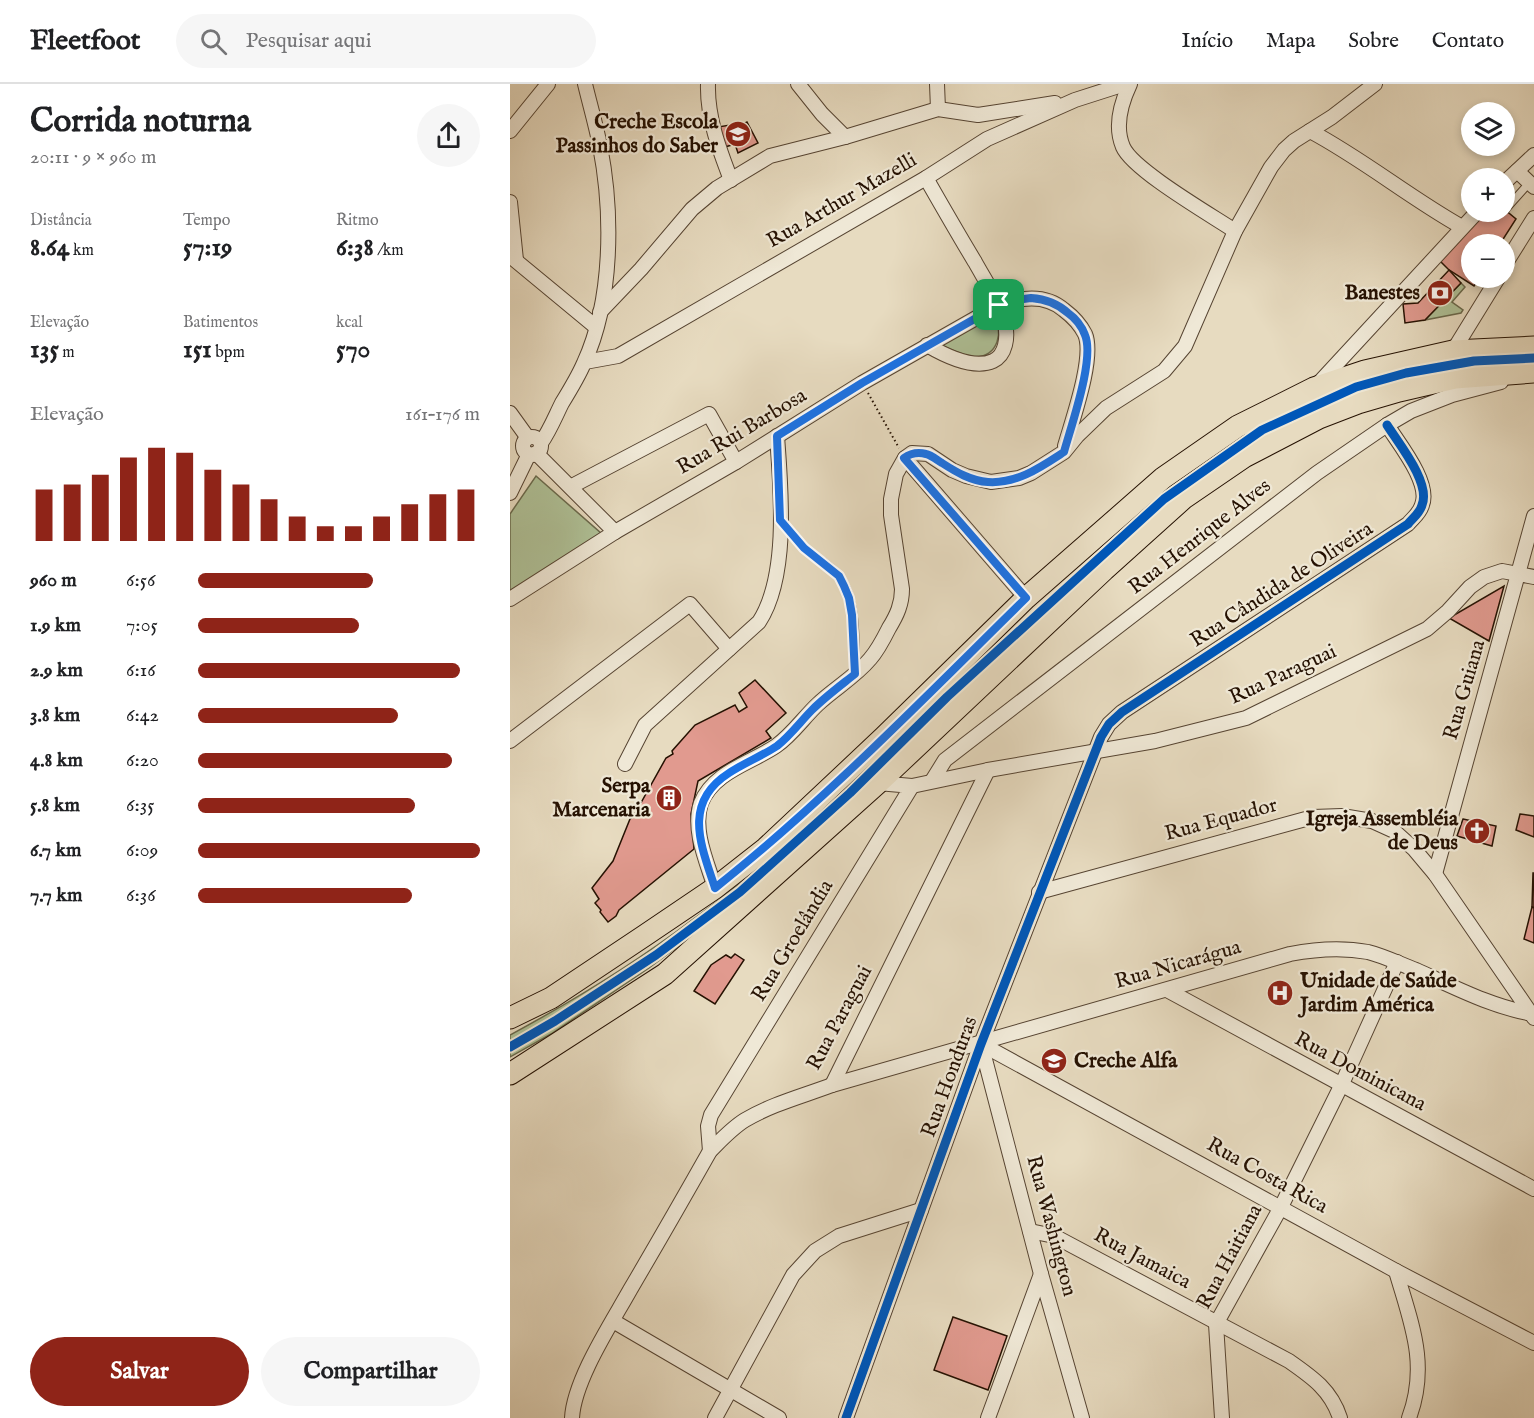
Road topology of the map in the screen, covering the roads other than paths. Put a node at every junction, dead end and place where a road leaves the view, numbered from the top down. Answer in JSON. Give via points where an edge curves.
{"nodes":[{"id":1,"x":548,"y":84,"type":"edge"},
{"id":2,"x":585,"y":84,"type":"edge"},
{"id":3,"x":708,"y":84,"type":"edge"},
{"id":4,"x":798,"y":84,"type":"edge"},
{"id":5,"x":937,"y":84,"type":"edge"},
{"id":6,"x":1125,"y":84,"type":"edge"},
{"id":7,"x":1130,"y":84,"type":"edge"},
{"id":8,"x":1375,"y":84,"type":"edge"},
{"id":9,"x":1074,"y":100,"type":"junction"},
{"id":10,"x":938,"y":109,"type":"junction"},
{"id":11,"x":978,"y":115,"type":"junction"},
{"id":12,"x":510,"y":131,"type":"edge"},
{"id":13,"x":1310,"y":131,"type":"junction"},
{"id":14,"x":845,"y":137,"type":"junction"},
{"id":15,"x":987,"y":139,"type":"junction"},
{"id":16,"x":1534,"y":155,"type":"edge"},
{"id":17,"x":1517,"y":171,"type":"joint"},
{"id":18,"x":926,"y":178,"type":"junction"},
{"id":19,"x":730,"y":180,"type":"junction"},
{"id":20,"x":1532,"y":185,"type":"edge"},
{"id":21,"x":1515,"y":201,"type":"edge"},
{"id":22,"x":510,"y":202,"type":"edge"},
{"id":23,"x":1534,"y":218,"type":"edge"},
{"id":24,"x":1467,"y":222,"type":"edge"},
{"id":25,"x":1462,"y":227,"type":"junction"},
{"id":26,"x":1235,"y":231,"type":"junction"},
{"id":27,"x":1515,"y":248,"type":"edge"},
{"id":28,"x":513,"y":258,"type":"edge"},
{"id":29,"x":1492,"y":288,"type":"edge"},
{"id":30,"x":999,"y":305,"type":"junction"},
{"id":31,"x":600,"y":312,"type":"junction"},
{"id":32,"x":596,"y":327,"type":"junction"},
{"id":33,"x":927,"y":345,"type":"junction"},
{"id":34,"x":1534,"y":346,"type":"edge"},
{"id":35,"x":1453,"y":351,"type":"junction"},
{"id":36,"x":585,"y":362,"type":"junction"},
{"id":37,"x":1528,"y":372,"type":"edge"},
{"id":38,"x":1314,"y":388,"type":"junction"},
{"id":39,"x":510,"y":413,"type":"edge"},
{"id":40,"x":1387,"y":425,"type":"junction"},
{"id":41,"x":777,"y":436,"type":"junction"},
{"id":42,"x":528,"y":446,"type":"edge"},
{"id":43,"x":1064,"y":452,"type":"junction"},
{"id":44,"x":902,"y":454,"type":"junction"},
{"id":45,"x":736,"y":462,"type":"junction"},
{"id":46,"x":512,"y":486,"type":"edge"},
{"id":47,"x":572,"y":486,"type":"junction"},
{"id":48,"x":1534,"y":516,"type":"edge"},
{"id":49,"x":780,"y":520,"type":"junction"},
{"id":50,"x":615,"y":532,"type":"junction"},
{"id":51,"x":1519,"y":573,"type":"junction"},
{"id":52,"x":1534,"y":577,"type":"edge"},
{"id":53,"x":1026,"y":598,"type":"junction"},
{"id":54,"x":510,"y":599,"type":"edge"},
{"id":55,"x":729,"y":649,"type":"junction"},
{"id":56,"x":855,"y":674,"type":"junction"},
{"id":57,"x":510,"y":741,"type":"edge"},
{"id":58,"x":1095,"y":752,"type":"junction"},
{"id":59,"x":625,"y":764,"type":"dead end"},
{"id":60,"x":988,"y":770,"type":"junction"},
{"id":61,"x":932,"y":781,"type":"junction"},
{"id":62,"x":878,"y":783,"type":"junction"},
{"id":63,"x":912,"y":786,"type":"junction"},
{"id":64,"x":1435,"y":874,"type":"junction"},
{"id":65,"x":715,"y":888,"type":"junction"},
{"id":66,"x":1040,"y":891,"type":"junction"},
{"id":67,"x":1397,"y":962,"type":"junction"},
{"id":68,"x":1167,"y":990,"type":"junction"},
{"id":69,"x":1534,"y":1014,"type":"edge"},
{"id":70,"x":510,"y":1018,"type":"edge"},
{"id":71,"x":981,"y":1044,"type":"junction"},
{"id":72,"x":510,"y":1074,"type":"edge"},
{"id":73,"x":832,"y":1085,"type":"junction"},
{"id":74,"x":1341,"y":1086,"type":"junction"},
{"id":75,"x":710,"y":1151,"type":"junction"},
{"id":76,"x":1534,"y":1190,"type":"edge"},
{"id":77,"x":1281,"y":1207,"type":"junction"},
{"id":78,"x":921,"y":1210,"type":"junction"},
{"id":79,"x":1030,"y":1231,"type":"junction"},
{"id":80,"x":1396,"y":1271,"type":"junction"},
{"id":81,"x":1041,"y":1274,"type":"junction"},
{"id":82,"x":613,"y":1321,"type":"junction"},
{"id":83,"x":1216,"y":1324,"type":"junction"},
{"id":84,"x":1534,"y":1343,"type":"edge"},
{"id":85,"x":731,"y":1391,"type":"junction"},
{"id":86,"x":572,"y":1418,"type":"edge"},
{"id":87,"x":716,"y":1418,"type":"edge"},
{"id":88,"x":779,"y":1418,"type":"edge"},
{"id":89,"x":846,"y":1418,"type":"edge"},
{"id":90,"x":988,"y":1418,"type":"edge"},
{"id":91,"x":1082,"y":1418,"type":"edge"},
{"id":92,"x":1222,"y":1418,"type":"edge"},
{"id":93,"x":1340,"y":1418,"type":"edge"},
{"id":94,"x":1409,"y":1418,"type":"edge"}],
"edges":[{"from":1,"to":12,"type":"street"},
{"from":2,"to":31,"type":"street","via":[[607,196],[608,245]]},
{"from":3,"to":19,"type":"street","via":[[714,131]]},
{"from":4,"to":14,"type":"street"},
{"from":5,"to":10,"type":"street"},
{"from":6,"to":9,"type":"street","name":"Rua Arthur Mazelli"},
{"from":7,"to":26,"type":"street","via":[[1119,123],[1126,153],[1143,170]]},
{"from":8,"to":13,"type":"street"},
{"from":9,"to":11,"type":"street"},
{"from":9,"to":15,"type":"street","name":"Rua Arthur Mazelli"},
{"from":10,"to":11,"type":"street"},
{"from":10,"to":14,"type":"street"},
{"from":11,"to":15,"type":"street","via":[[989,124]]},
{"from":13,"to":25,"type":"street"},
{"from":13,"to":26,"type":"street","via":[[1284,150],[1271,167]]},
{"from":14,"to":19,"type":"street","via":[[770,156]]},
{"from":15,"to":18,"type":"street","name":"Rua Arthur Mazelli"},
{"from":16,"to":17,"type":"street"},
{"from":17,"to":20,"type":"street"},
{"from":18,"to":30,"type":"street"},
{"from":18,"to":36,"type":"street","name":"Rua Arthur Mazelli","via":[[618,356]]},
{"from":19,"to":31,"type":"street","via":[[692,209]]},
{"from":20,"to":21,"type":"lane"},
{"from":22,"to":28,"type":"street"},
{"from":23,"to":27,"type":"street"},
{"from":24,"to":25,"type":"street"},
{"from":25,"to":38,"type":"street"},
{"from":26,"to":43,"type":"street","via":[[1185,346],[1175,360],[1106,408]]},
{"from":28,"to":32,"type":"street"},
{"from":29,"to":35,"type":"street"},
{"from":30,"to":33,"type":"street","name":"Rua Rui Barbosa"},
{"from":30,"to":33,"type":"street","via":[[1006,326],[1006,343],[1000,357],[992,362],[965,361]]},
{"from":30,"to":43,"type":"street","name":"Rua Rui Barbosa","via":[[1031,298],[1053,302],[1072,316],[1085,335],[1086,366]]},
{"from":31,"to":32,"type":"street"},
{"from":32,"to":36,"type":"street"},
{"from":33,"to":41,"type":"street","name":"Rua Rui Barbosa"},
{"from":34,"to":35,"type":"main road"},
{"from":35,"to":38,"type":"main road","via":[[1365,371]]},
{"from":36,"to":42,"type":"street","via":[[557,413]]},
{"from":37,"to":40,"type":"street","name":"Rua Henrique Alves","via":[[1452,394]]},
{"from":37,"to":62,"type":"main road","via":[[1455,378],[1399,390],[1319,418],[1244,457],[1175,506]]},
{"from":38,"to":53,"type":"main road","via":[[1238,426],[1163,478]]},
{"from":39,"to":42,"type":"street"},
{"from":40,"to":58,"type":"street","name":"Rua Cândida de Oliveira","via":[[1421,479],[1423,504],[1417,515],[1122,712],[1108,723]]},
{"from":40,"to":61,"type":"street","name":"Rua Henrique Alves","via":[[1317,473],[945,760]]},
{"from":41,"to":45,"type":"street","name":"Rua Rui Barbosa"},
{"from":41,"to":49,"type":"street"},
{"from":42,"to":46,"type":"street"},
{"from":42,"to":47,"type":"street"},
{"from":43,"to":44,"type":"street","via":[[1019,478],[990,482],[952,470],[928,454]]},
{"from":44,"to":53,"type":"street"},
{"from":44,"to":56,"type":"street","via":[[891,499],[902,602],[871,659]]},
{"from":45,"to":47,"type":"street","via":[[709,414]]},
{"from":45,"to":50,"type":"street","name":"Rua Rui Barbosa"},
{"from":47,"to":50,"type":"street"},
{"from":48,"to":51,"type":"street","name":"Rua Guiana"},
{"from":49,"to":55,"type":"street","via":[[771,600],[759,622]]},
{"from":49,"to":56,"type":"lane","via":[[804,548],[839,576],[844,586],[852,615]]},
{"from":50,"to":54,"type":"street","name":"Rua Rui Barbosa"},
{"from":51,"to":52,"type":"street","name":"Rua Paraguai"},
{"from":51,"to":58,"type":"street","name":"Rua Paraguai","via":[[1503,571],[1484,578],[1470,586],[1427,629],[1246,718]]},
{"from":51,"to":64,"type":"street","name":"Rua Guiana"},
{"from":53,"to":65,"type":"main road","via":[[774,840]]},
{"from":55,"to":57,"type":"street","via":[[690,604]]},
{"from":55,"to":59,"type":"street","via":[[645,725]]},
{"from":56,"to":65,"type":"street","via":[[823,699],[778,745],[728,773],[704,797],[698,825]]},
{"from":58,"to":60,"type":"street","name":"Rua Paraguai"},
{"from":58,"to":66,"type":"street","name":"Rua Honduras"},
{"from":60,"to":61,"type":"street","name":"Rua Paraguai"},
{"from":60,"to":73,"type":"street","name":"Rua Paraguai"},
{"from":61,"to":63,"type":"street","name":"Rua Paraguai"},
{"from":62,"to":63,"type":"street"},
{"from":62,"to":72,"type":"main road","via":[[665,974]]},
{"from":63,"to":75,"type":"street","name":"Rua Groelândia","via":[[711,1115]]},
{"from":64,"to":66,"type":"street","name":"Rua Equador","via":[[1394,831],[1372,821],[1313,817]]},
{"from":64,"to":69,"type":"street","name":"Rua Equador"},
{"from":65,"to":70,"type":"main road","via":[[551,998]]},
{"from":66,"to":71,"type":"street","name":"Rua Honduras"},
{"from":67,"to":68,"type":"street","name":"Rua Nicarágua","via":[[1369,953],[1320,949]]},
{"from":67,"to":69,"type":"street","name":"Rua Nicarágua","via":[[1511,1011]]},
{"from":67,"to":74,"type":"street","name":"Rua Haitiana"},
{"from":68,"to":71,"type":"street","name":"Rua Nicarágua"},
{"from":68,"to":74,"type":"street","name":"Rua Dominicana"},
{"from":71,"to":73,"type":"street","name":"Rua Nicarágua"},
{"from":71,"to":77,"type":"street","name":"Rua Costa Rica"},
{"from":71,"to":78,"type":"street","name":"Rua Honduras"},
{"from":71,"to":79,"type":"street","name":"Rua Washington"},
{"from":73,"to":75,"type":"street","name":"Rua Paraguai","via":[[743,1121]]},
{"from":74,"to":76,"type":"street","name":"Rua Dominicana"},
{"from":74,"to":77,"type":"street","name":"Rua Haitiana"},
{"from":75,"to":82,"type":"street","name":"Rua Paraguai"},
{"from":77,"to":80,"type":"street","name":"Rua Costa Rica"},
{"from":77,"to":83,"type":"street","name":"Rua Haitiana"},
{"from":78,"to":85,"type":"street","via":[[839,1236],[815,1251],[793,1275]]},
{"from":78,"to":89,"type":"street","name":"Rua Honduras"},
{"from":79,"to":81,"type":"street","name":"Rua Washington"},
{"from":79,"to":83,"type":"street","name":"Rua Jamaica","via":[[1054,1236]]},
{"from":80,"to":84,"type":"street","name":"Rua Costa Rica"},
{"from":80,"to":94,"type":"street","via":[[1418,1352],[1418,1382]]},
{"from":81,"to":90,"type":"street"},
{"from":81,"to":91,"type":"street","name":"Rua Washington"},
{"from":82,"to":85,"type":"street"},
{"from":82,"to":86,"type":"street","name":"Rua Paraguai","via":[[578,1386]]},
{"from":83,"to":92,"type":"street","name":"Rua Haitiana"},
{"from":83,"to":93,"type":"street","name":"Rua Jamaica","via":[[1317,1379]]},
{"from":85,"to":87,"type":"street"},
{"from":85,"to":88,"type":"street"}]}
